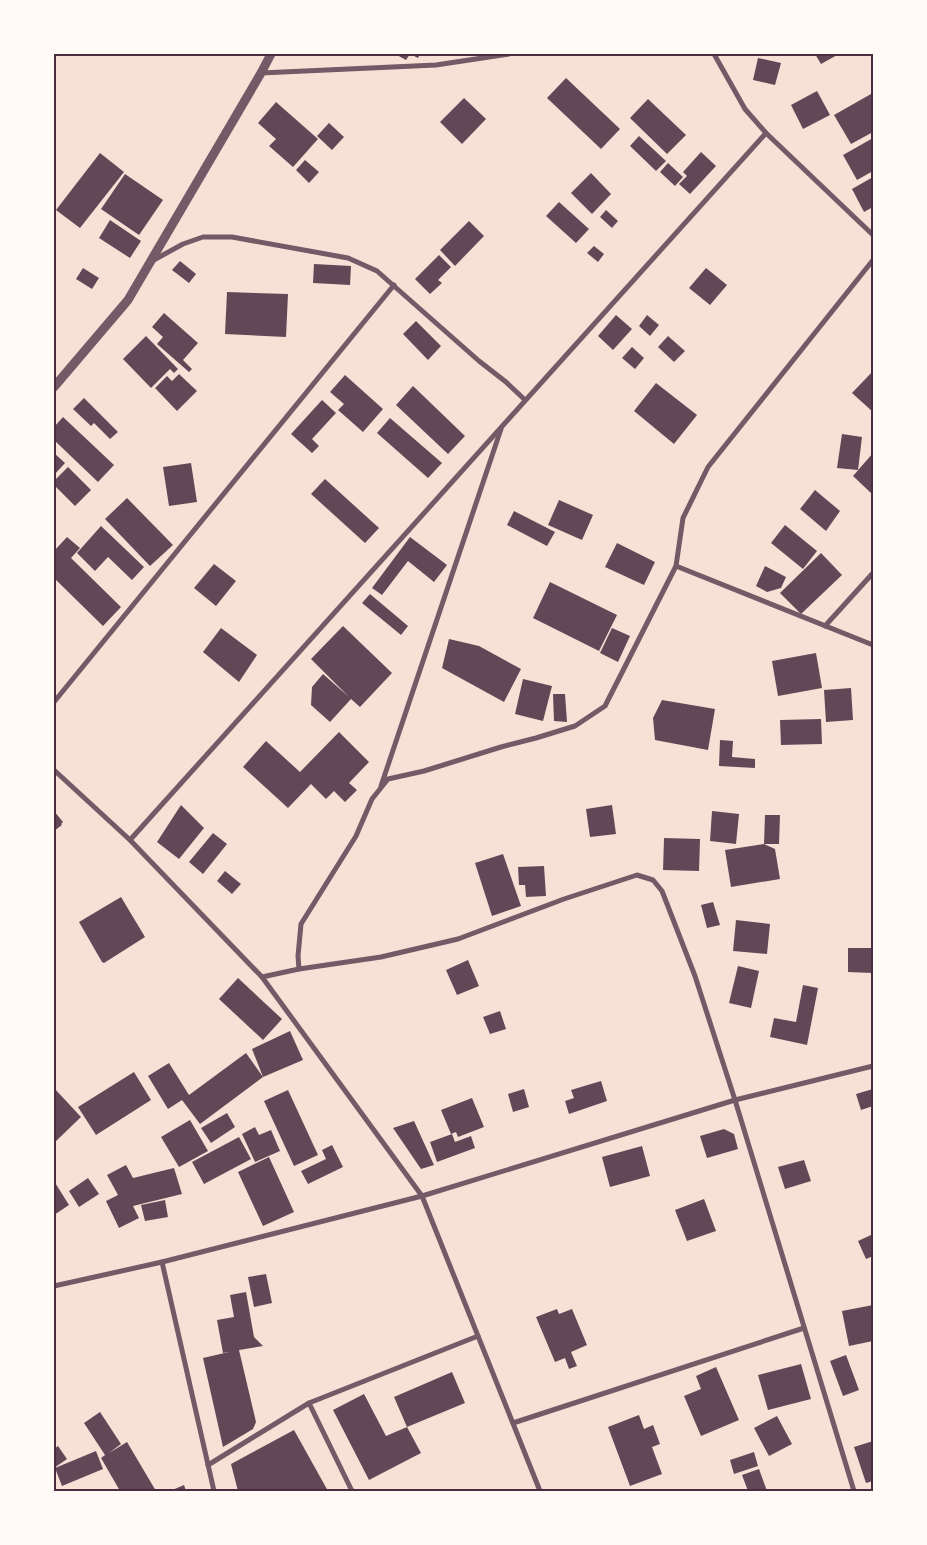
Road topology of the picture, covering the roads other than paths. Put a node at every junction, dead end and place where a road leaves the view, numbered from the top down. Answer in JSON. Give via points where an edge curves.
{"nodes":[{"id":1,"x":271,"y":54,"type":"edge"},
{"id":2,"x":509,"y":54,"type":"edge"},
{"id":3,"x":714,"y":54,"type":"edge"},
{"id":4,"x":262,"y":73,"type":"junction"},
{"id":5,"x":766,"y":133,"type":"junction"},
{"id":6,"x":873,"y":235,"type":"edge"},
{"id":7,"x":873,"y":260,"type":"edge"},
{"id":8,"x":151,"y":262,"type":"junction"},
{"id":9,"x":394,"y":285,"type":"junction"},
{"id":10,"x":54,"y":387,"type":"edge"},
{"id":11,"x":525,"y":400,"type":"junction"},
{"id":12,"x":502,"y":426,"type":"junction"},
{"id":13,"x":676,"y":566,"type":"junction"},
{"id":14,"x":873,"y":573,"type":"edge"},
{"id":15,"x":825,"y":626,"type":"junction"},
{"id":16,"x":873,"y":645,"type":"edge"},
{"id":17,"x":54,"y":702,"type":"edge"},
{"id":18,"x":54,"y":770,"type":"edge"},
{"id":19,"x":380,"y":788,"type":"junction"},
{"id":20,"x":130,"y":840,"type":"junction"},
{"id":21,"x":299,"y":969,"type":"junction"},
{"id":22,"x":262,"y":977,"type":"junction"},
{"id":23,"x":873,"y":1066,"type":"edge"},
{"id":24,"x":735,"y":1100,"type":"junction"},
{"id":25,"x":422,"y":1196,"type":"junction"},
{"id":26,"x":162,"y":1262,"type":"junction"},
{"id":27,"x":54,"y":1286,"type":"edge"},
{"id":28,"x":804,"y":1328,"type":"junction"},
{"id":29,"x":478,"y":1336,"type":"junction"},
{"id":30,"x":309,"y":1403,"type":"junction"},
{"id":31,"x":513,"y":1423,"type":"junction"},
{"id":32,"x":208,"y":1465,"type":"junction"},
{"id":33,"x":214,"y":1491,"type":"edge"},
{"id":34,"x":352,"y":1491,"type":"edge"},
{"id":35,"x":540,"y":1491,"type":"edge"},
{"id":36,"x":854,"y":1491,"type":"edge"}],
"edges":[{"from":1,"to":4,"type":"street"},
{"from":2,"to":4,"type":"street","via":[[436,65]]},
{"from":3,"to":5,"type":"street","via":[[745,109]]},
{"from":4,"to":8,"type":"street"},
{"from":5,"to":6,"type":"street"},
{"from":5,"to":11,"type":"street"},
{"from":7,"to":13,"type":"street","via":[[708,467],[682,518]]},
{"from":8,"to":9,"type":"street","via":[[202,237],[232,237],[348,258],[377,271]]},
{"from":8,"to":10,"type":"street","via":[[128,300]]},
{"from":9,"to":11,"type":"street"},
{"from":9,"to":17,"type":"street"},
{"from":11,"to":12,"type":"street"},
{"from":12,"to":19,"type":"street"},
{"from":12,"to":20,"type":"street"},
{"from":13,"to":15,"type":"street"},
{"from":13,"to":19,"type":"street","via":[[605,706],[591,717],[575,726],[536,738],[388,779]]},
{"from":14,"to":15,"type":"street"},
{"from":15,"to":16,"type":"street"},
{"from":18,"to":20,"type":"street"},
{"from":19,"to":21,"type":"street","via":[[356,836],[301,924]]},
{"from":20,"to":22,"type":"street"},
{"from":21,"to":22,"type":"street"},
{"from":21,"to":24,"type":"street","via":[[381,956],[458,938],[564,898],[637,875],[652,880],[662,891],[696,976]]},
{"from":22,"to":25,"type":"street"},
{"from":23,"to":24,"type":"street"},
{"from":24,"to":25,"type":"street"},
{"from":24,"to":28,"type":"street"},
{"from":25,"to":26,"type":"street"},
{"from":25,"to":29,"type":"street"},
{"from":26,"to":27,"type":"street"},
{"from":26,"to":32,"type":"street"},
{"from":28,"to":31,"type":"street"},
{"from":28,"to":36,"type":"street"},
{"from":29,"to":30,"type":"street"},
{"from":29,"to":31,"type":"street"},
{"from":30,"to":32,"type":"street"},
{"from":30,"to":34,"type":"street"},
{"from":31,"to":35,"type":"street"},
{"from":32,"to":33,"type":"street"}]}
